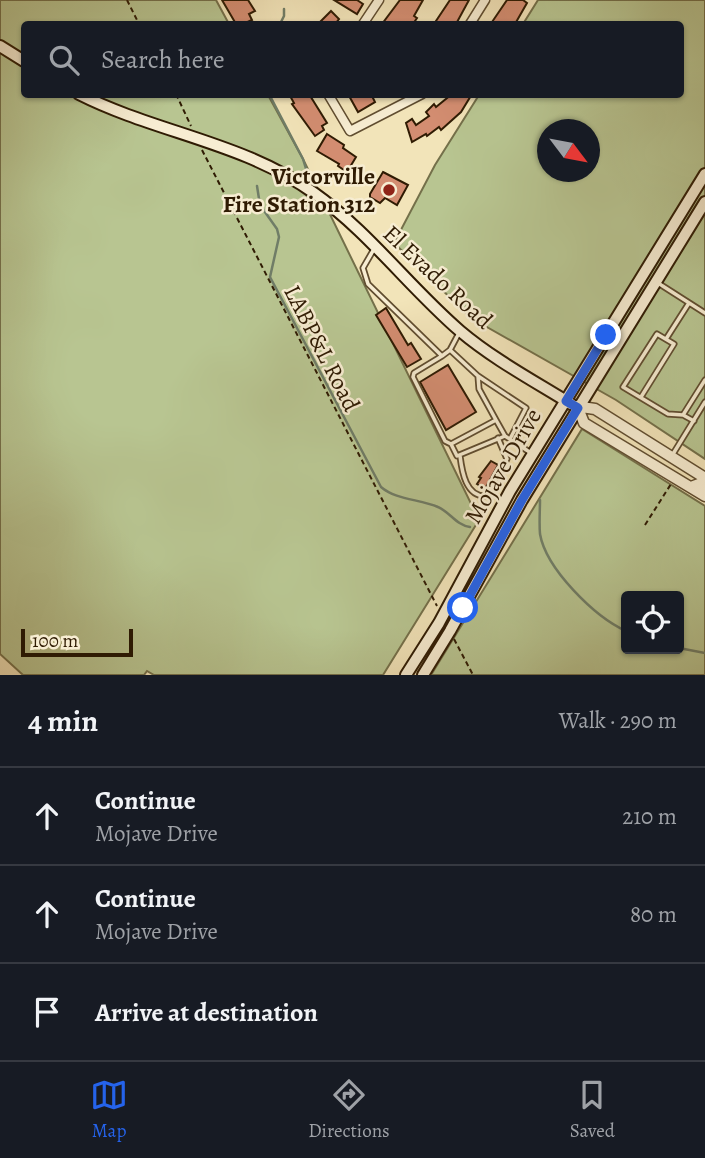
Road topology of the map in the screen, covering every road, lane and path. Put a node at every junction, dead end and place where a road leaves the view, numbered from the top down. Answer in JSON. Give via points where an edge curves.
{"nodes":[{"id":1,"x":127,"y":0,"type":"edge"},
{"id":2,"x":379,"y":0,"type":"edge"},
{"id":3,"x":485,"y":0,"type":"edge"},
{"id":4,"x":138,"y":21,"type":"edge"},
{"id":5,"x":365,"y":21,"type":"edge"},
{"id":6,"x":472,"y":21,"type":"edge"},
{"id":7,"x":0,"y":46,"type":"edge"},
{"id":8,"x":21,"y":59,"type":"edge"},
{"id":9,"x":88,"y":98,"type":"edge"},
{"id":10,"x":178,"y":98,"type":"edge"},
{"id":11,"x":330,"y":98,"type":"edge"},
{"id":12,"x":414,"y":98,"type":"edge"},
{"id":13,"x":195,"y":137,"type":"junction"},
{"id":14,"x":705,"y":174,"type":"edge"},
{"id":15,"x":705,"y":202,"type":"edge"},
{"id":16,"x":375,"y":246,"type":"junction"},
{"id":17,"x":644,"y":274,"type":"junction"},
{"id":18,"x":656,"y":282,"type":"junction"},
{"id":19,"x":689,"y":303,"type":"junction"},
{"id":20,"x":705,"y":313,"type":"edge"},
{"id":21,"x":460,"y":331,"type":"junction"},
{"id":22,"x":666,"y":339,"type":"junction"},
{"id":23,"x":450,"y":351,"type":"junction"},
{"id":24,"x":442,"y":356,"type":"junction"},
{"id":25,"x":478,"y":376,"type":"junction"},
{"id":26,"x":705,"y":380,"type":"edge"},
{"id":27,"x":640,"y":397,"type":"junction"},
{"id":28,"x":705,"y":402,"type":"edge"},
{"id":29,"x":571,"y":404,"type":"junction"},
{"id":30,"x":683,"y":415,"type":"junction"},
{"id":31,"x":496,"y":420,"type":"junction"},
{"id":32,"x":694,"y":421,"type":"junction"},
{"id":33,"x":505,"y":436,"type":"junction"},
{"id":34,"x":498,"y":438,"type":"junction"},
{"id":35,"x":510,"y":439,"type":"junction"},
{"id":36,"x":451,"y":444,"type":"junction"},
{"id":37,"x":533,"y":454,"type":"junction"},
{"id":38,"x":460,"y":456,"type":"junction"},
{"id":39,"x":671,"y":457,"type":"junction"},
{"id":40,"x":675,"y":478,"type":"junction"},
{"id":41,"x":705,"y":478,"type":"edge"},
{"id":42,"x":691,"y":487,"type":"junction"},
{"id":43,"x":705,"y":488,"type":"edge"},
{"id":44,"x":705,"y":496,"type":"edge"},
{"id":45,"x":645,"y":524,"type":"dead end"},
{"id":46,"x":443,"y":616,"type":"junction"},
{"id":47,"x":450,"y":631,"type":"junction"},
{"id":48,"x":407,"y":675,"type":"edge"},
{"id":49,"x":423,"y":675,"type":"edge"},
{"id":50,"x":473,"y":675,"type":"edge"}],
"edges":[{"from":1,"to":4,"type":"path"},
{"from":2,"to":5,"type":"street"},
{"from":3,"to":6,"type":"street"},
{"from":7,"to":8,"type":"main road"},
{"from":9,"to":13,"type":"main road","name":"El Evado Road"},
{"from":10,"to":13,"type":"path","name":"LABP&L Road"},
{"from":11,"to":12,"type":"street","via":[[350,131]]},
{"from":13,"to":16,"type":"main road","name":"El Evado Road","via":[[295,180]]},
{"from":13,"to":46,"type":"path","name":"LABP&L Road"},
{"from":14,"to":17,"type":"main road","name":"Mojave Drive"},
{"from":15,"to":18,"type":"main road","name":"Mojave Drive"},
{"from":16,"to":21,"type":"main road","name":"El Evado Road"},
{"from":16,"to":24,"type":"lane","via":[[363,268],[368,284]]},
{"from":17,"to":18,"type":"main road"},
{"from":17,"to":29,"type":"main road","name":"Mojave Drive"},
{"from":18,"to":19,"type":"lane"},
{"from":18,"to":29,"type":"main road","name":"Mojave Drive"},
{"from":19,"to":20,"type":"lane"},
{"from":19,"to":22,"type":"lane"},
{"from":21,"to":23,"type":"lane"},
{"from":21,"to":29,"type":"main road","name":"El Evado Road"},
{"from":22,"to":27,"type":"lane","via":[[674,344]]},
{"from":22,"to":27,"type":"lane","via":[[657,334],[623,387]]},
{"from":23,"to":24,"type":"lane"},
{"from":23,"to":25,"type":"lane"},
{"from":24,"to":36,"type":"lane","via":[[413,377],[445,441]]},
{"from":25,"to":31,"type":"lane","via":[[479,389]]},
{"from":25,"to":35,"type":"lane","via":[[526,408]]},
{"from":26,"to":30,"type":"lane"},
{"from":27,"to":30,"type":"lane","via":[[668,414]]},
{"from":28,"to":32,"type":"lane"},
{"from":29,"to":37,"type":"main road","name":"Mojave Drive"},
{"from":29,"to":39,"type":"street","name":"El Evado Road","via":[[596,410]]},
{"from":29,"to":40,"type":"street","name":"El Evado Road","via":[[584,423]]},
{"from":29,"to":47,"type":"main road","name":"Mojave Drive"},
{"from":30,"to":32,"type":"lane"},
{"from":31,"to":33,"type":"lane"},
{"from":31,"to":36,"type":"lane"},
{"from":32,"to":39,"type":"lane"},
{"from":33,"to":34,"type":"lane"},
{"from":33,"to":35,"type":"lane"},
{"from":34,"to":38,"type":"lane"},
{"from":34,"to":38,"type":"lane","via":[[507,459],[486,496],[471,490]]},
{"from":35,"to":37,"type":"lane"},
{"from":36,"to":38,"type":"lane"},
{"from":37,"to":46,"type":"main road","name":"Mojave Drive"},
{"from":39,"to":41,"type":"street","name":"El Evado Road"},
{"from":40,"to":42,"type":"street","name":"El Evado Road"},
{"from":40,"to":45,"type":"path"},
{"from":42,"to":43,"type":"street","via":[[699,484]]},
{"from":42,"to":44,"type":"street","name":"El Evado Road"},
{"from":46,"to":48,"type":"main road","name":"Mojave Drive"},
{"from":47,"to":49,"type":"main road","name":"Mojave Drive"},
{"from":47,"to":50,"type":"path"}]}
